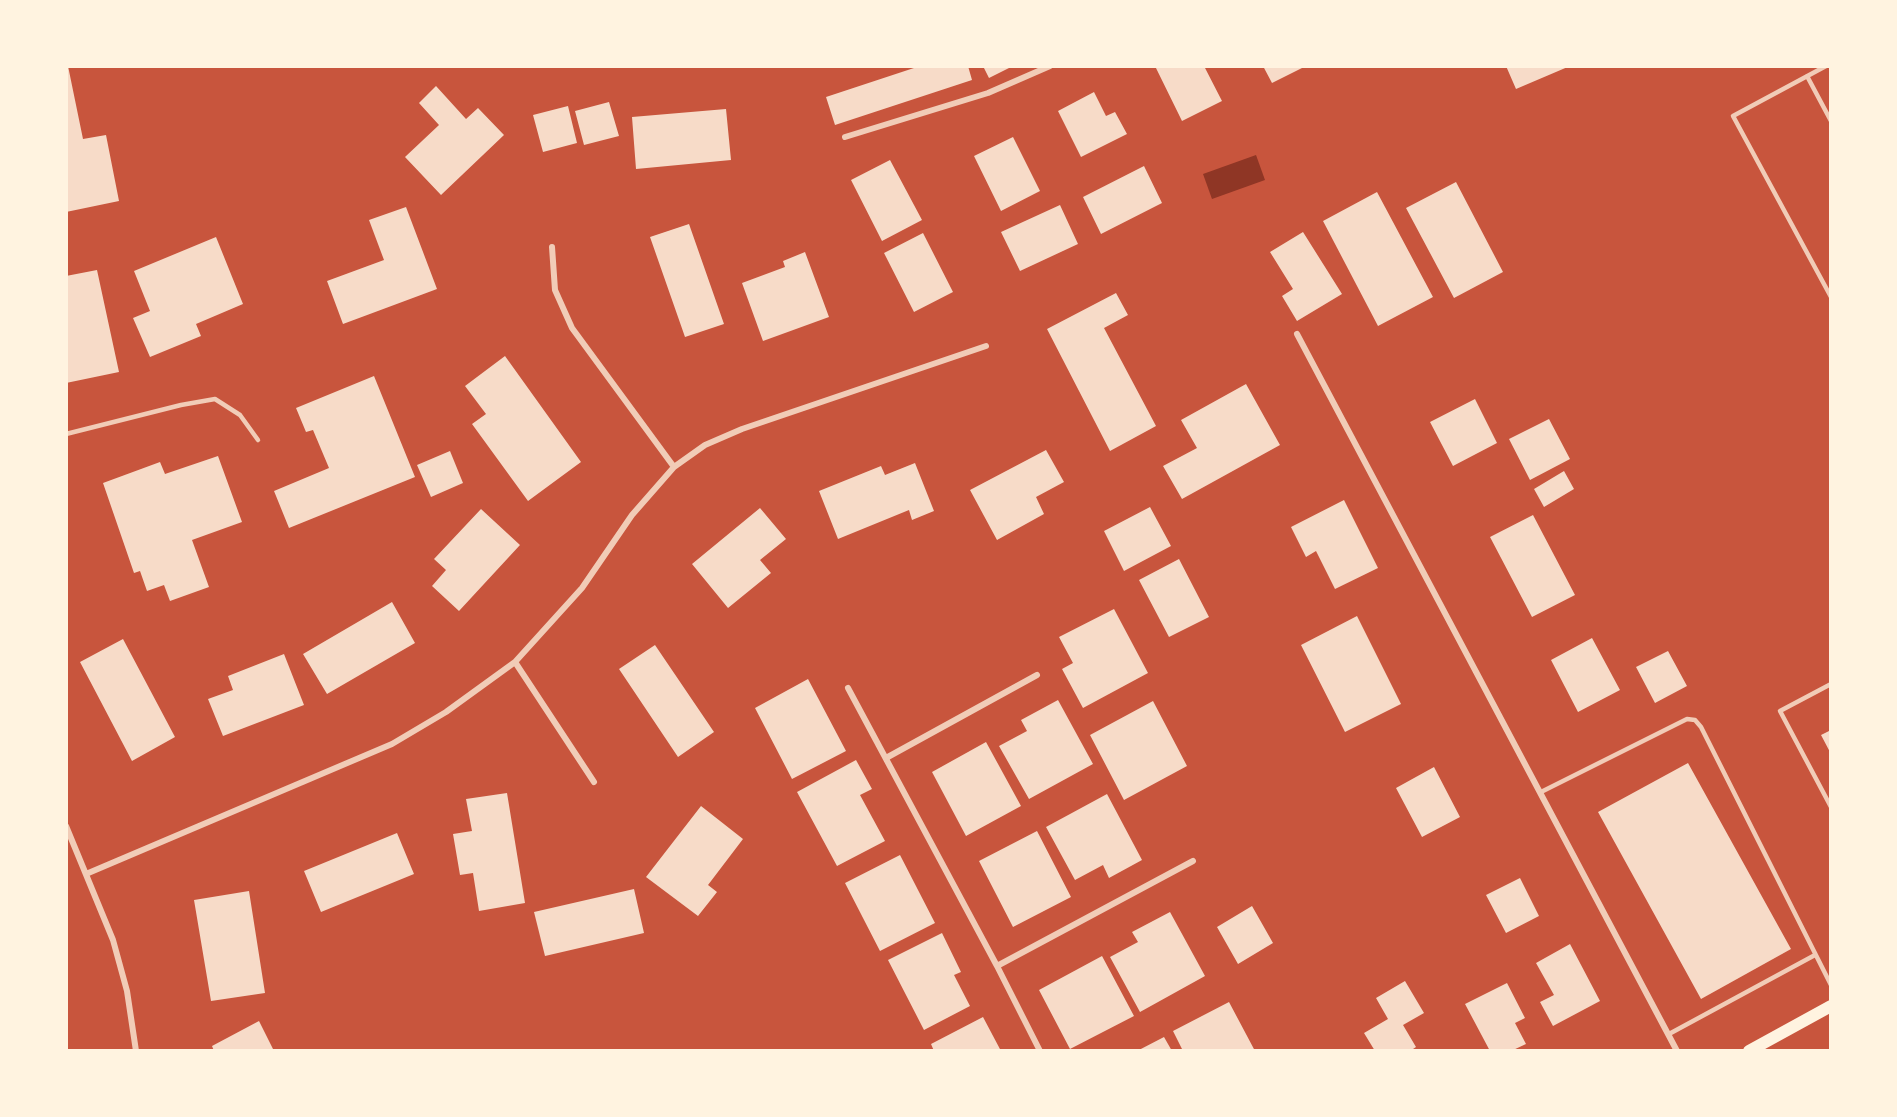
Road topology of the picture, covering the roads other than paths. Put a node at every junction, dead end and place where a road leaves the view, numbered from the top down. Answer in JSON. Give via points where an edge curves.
{"nodes":[{"id":1,"x":1050,"y":66,"type":"edge"},
{"id":2,"x":1826,"y":66,"type":"edge"},
{"id":3,"x":1808,"y":76,"type":"junction"},
{"id":4,"x":1831,"y":121,"type":"edge"},
{"id":5,"x":845,"y":137,"type":"dead end"},
{"id":6,"x":552,"y":247,"type":"dead end"},
{"id":7,"x":1831,"y":297,"type":"edge"},
{"id":8,"x":1298,"y":334,"type":"dead end"},
{"id":9,"x":986,"y":346,"type":"dead end"},
{"id":10,"x":66,"y":434,"type":"edge"},
{"id":11,"x":258,"y":440,"type":"dead end"},
{"id":12,"x":674,"y":467,"type":"junction"},
{"id":13,"x":515,"y":662,"type":"junction"},
{"id":14,"x":1037,"y":675,"type":"dead end"},
{"id":15,"x":1831,"y":684,"type":"edge"},
{"id":16,"x":848,"y":688,"type":"dead end"},
{"id":17,"x":886,"y":758,"type":"junction"},
{"id":18,"x":594,"y":782,"type":"dead end"},
{"id":19,"x":1541,"y":792,"type":"junction"},
{"id":20,"x":1831,"y":807,"type":"edge"},
{"id":21,"x":66,"y":826,"type":"edge"},
{"id":22,"x":1193,"y":861,"type":"dead end"},
{"id":23,"x":86,"y":874,"type":"junction"},
{"id":24,"x":1815,"y":955,"type":"junction"},
{"id":25,"x":997,"y":966,"type":"junction"},
{"id":26,"x":1831,"y":985,"type":"edge"},
{"id":27,"x":1831,"y":1006,"type":"edge"},
{"id":28,"x":1669,"y":1034,"type":"junction"},
{"id":29,"x":1756,"y":1049,"type":"edge"},
{"id":30,"x":136,"y":1051,"type":"edge"},
{"id":31,"x":1040,"y":1051,"type":"edge"},
{"id":32,"x":1677,"y":1051,"type":"edge"}],
"edges":[{"from":1,"to":5,"type":"street","via":[[988,93]]},
{"from":2,"to":3,"type":"lane"},
{"from":3,"to":4,"type":"lane"},
{"from":3,"to":7,"type":"lane","via":[[1734,116]]},
{"from":6,"to":12,"type":"street","via":[[555,290],[572,328]]},
{"from":8,"to":19,"type":"street"},
{"from":9,"to":12,"type":"street","via":[[742,429],[705,446]]},
{"from":10,"to":11,"type":"lane","via":[[215,399],[240,415]]},
{"from":12,"to":13,"type":"street","via":[[632,515],[582,588]]},
{"from":13,"to":18,"type":"street"},
{"from":13,"to":23,"type":"street","via":[[446,712],[392,744]]},
{"from":14,"to":17,"type":"street"},
{"from":15,"to":20,"type":"lane","via":[[1780,711]]},
{"from":16,"to":17,"type":"street"},
{"from":17,"to":25,"type":"street"},
{"from":19,"to":24,"type":"lane","via":[[1687,719],[1695,720]]},
{"from":19,"to":28,"type":"street"},
{"from":21,"to":23,"type":"street"},
{"from":22,"to":25,"type":"street"},
{"from":23,"to":30,"type":"street","via":[[113,940],[127,991]]},
{"from":24,"to":26,"type":"lane"},
{"from":24,"to":28,"type":"lane"},
{"from":25,"to":31,"type":"street"},
{"from":27,"to":29,"type":"main road"},
{"from":28,"to":32,"type":"street"}]}
